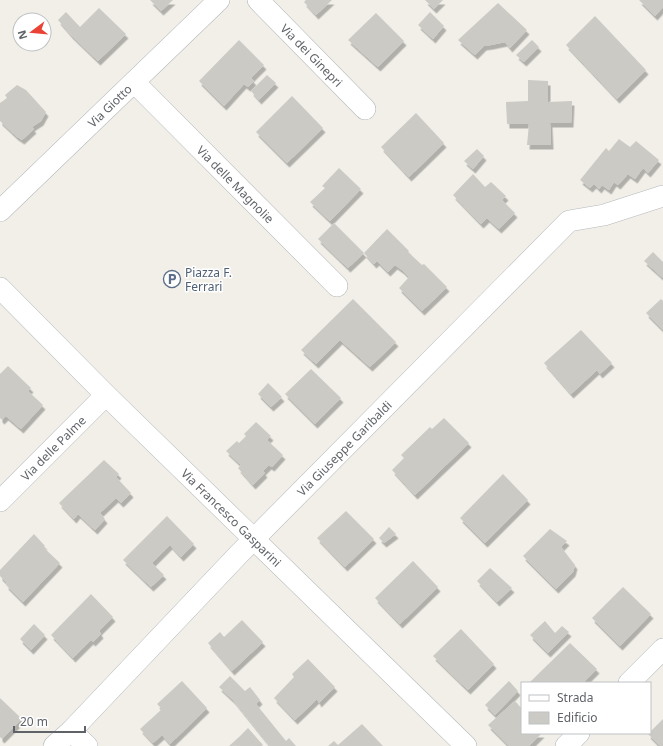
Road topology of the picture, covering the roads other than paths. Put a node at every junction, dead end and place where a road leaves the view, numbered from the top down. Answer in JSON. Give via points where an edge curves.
{"nodes":[{"id":1,"x":219,"y":0,"type":"edge"},
{"id":2,"x":258,"y":0,"type":"edge"},
{"id":3,"x":134,"y":82,"type":"junction"},
{"id":4,"x":365,"y":109,"type":"dead end"},
{"id":5,"x":663,"y":196,"type":"edge"},
{"id":6,"x":0,"y":211,"type":"edge"},
{"id":7,"x":337,"y":286,"type":"dead end"},
{"id":8,"x":0,"y":288,"type":"edge"},
{"id":9,"x":106,"y":395,"type":"junction"},
{"id":10,"x":0,"y":501,"type":"edge"},
{"id":11,"x":254,"y":539,"type":"junction"},
{"id":12,"x":663,"y":649,"type":"edge"},
{"id":13,"x":630,"y":682,"type":"edge"},
{"id":14,"x":71,"y":731,"type":"junction"},
{"id":15,"x":578,"y":734,"type":"edge"},
{"id":16,"x":54,"y":746,"type":"edge"},
{"id":17,"x":87,"y":746,"type":"edge"},
{"id":18,"x":466,"y":746,"type":"edge"},
{"id":19,"x":566,"y":746,"type":"edge"}],
"edges":[{"from":1,"to":3,"type":"street","name":"Via Giotto"},
{"from":2,"to":4,"type":"street","name":"Via dei Ginepri"},
{"from":3,"to":6,"type":"street","name":"Via Giotto"},
{"from":3,"to":7,"type":"street","name":"Via delle Magnolie"},
{"from":5,"to":11,"type":"street","name":"Via Giuseppe Garibaldi","via":[[604,215],[568,221]]},
{"from":8,"to":9,"type":"street","name":"Via Francesco Gasparini"},
{"from":9,"to":10,"type":"street","name":"Via delle Palme"},
{"from":9,"to":11,"type":"street","name":"Via Francesco Gasparini"},
{"from":11,"to":14,"type":"street","name":"Via Giuseppe Garibaldi"},
{"from":11,"to":18,"type":"street","name":"Via Francesco Gasparini"},
{"from":12,"to":13,"type":"street"},
{"from":14,"to":16,"type":"street","name":"Via Giuseppe Garibaldi"},
{"from":14,"to":17,"type":"street"},
{"from":15,"to":19,"type":"street"}]}
